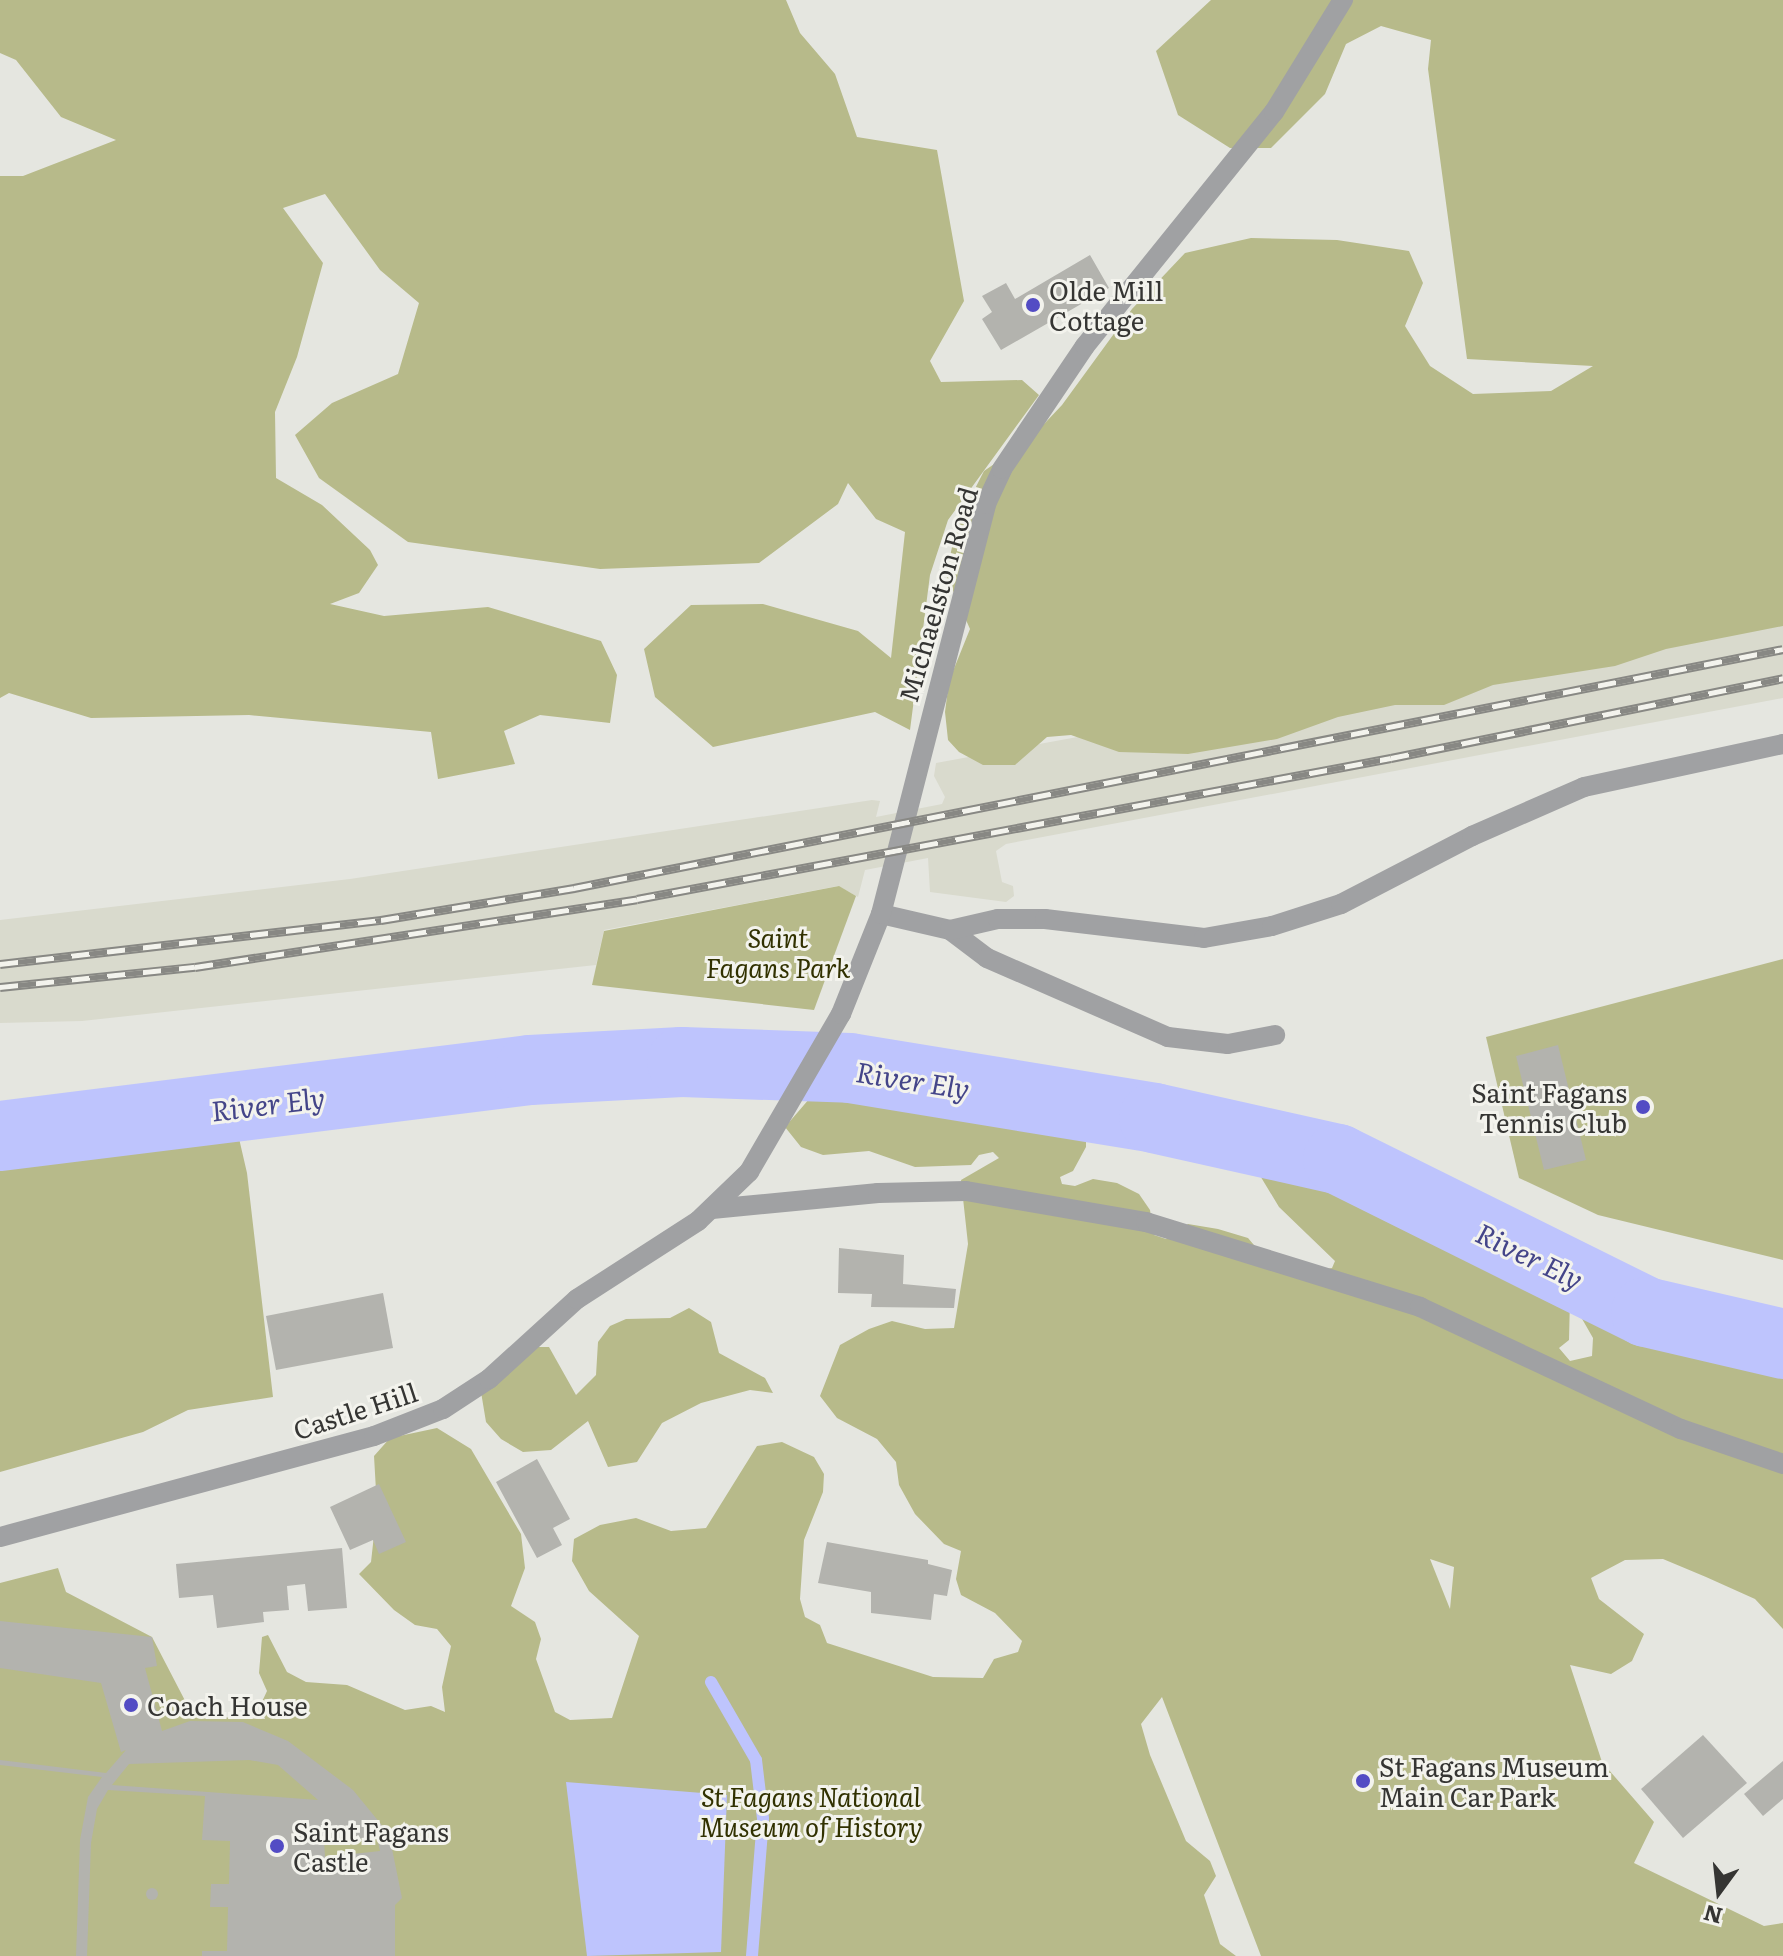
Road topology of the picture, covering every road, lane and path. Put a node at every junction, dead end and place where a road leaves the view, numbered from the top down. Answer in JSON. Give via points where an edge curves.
{"nodes":[{"id":1,"x":1343,"y":0,"type":"edge"},
{"id":2,"x":1783,"y":744,"type":"edge"},
{"id":3,"x":881,"y":914,"type":"junction"},
{"id":4,"x":950,"y":930,"type":"junction"},
{"id":5,"x":1275,"y":1035,"type":"dead end"},
{"id":6,"x":775,"y":1131,"type":"joint"},
{"id":7,"x":712,"y":1209,"type":"junction"},
{"id":8,"x":1783,"y":1464,"type":"edge"},
{"id":9,"x":0,"y":1537,"type":"edge"}],
"edges":[{"from":1,"to":3,"type":"street","name":"Michaelston Road","via":[[1274,112],[1085,346],[1002,469],[986,504]]},
{"from":2,"to":4,"type":"street","via":[[1584,787],[1472,836],[1341,904],[1272,926],[1204,938],[1045,919],[998,919]]},
{"from":3,"to":4,"type":"street"},
{"from":3,"to":6,"type":"street","name":"Michaelston Road","via":[[841,1014]]},
{"from":4,"to":5,"type":"street","via":[[987,958],[1168,1037],[1228,1044]]},
{"from":6,"to":7,"type":"street","name":"Castle Hill","via":[[749,1172]]},
{"from":7,"to":8,"type":"street","via":[[953,1191],[1146,1222],[1420,1307],[1681,1429]]},
{"from":7,"to":9,"type":"street","name":"Castle Hill","via":[[577,1299],[489,1379],[409,1425]]}]}
